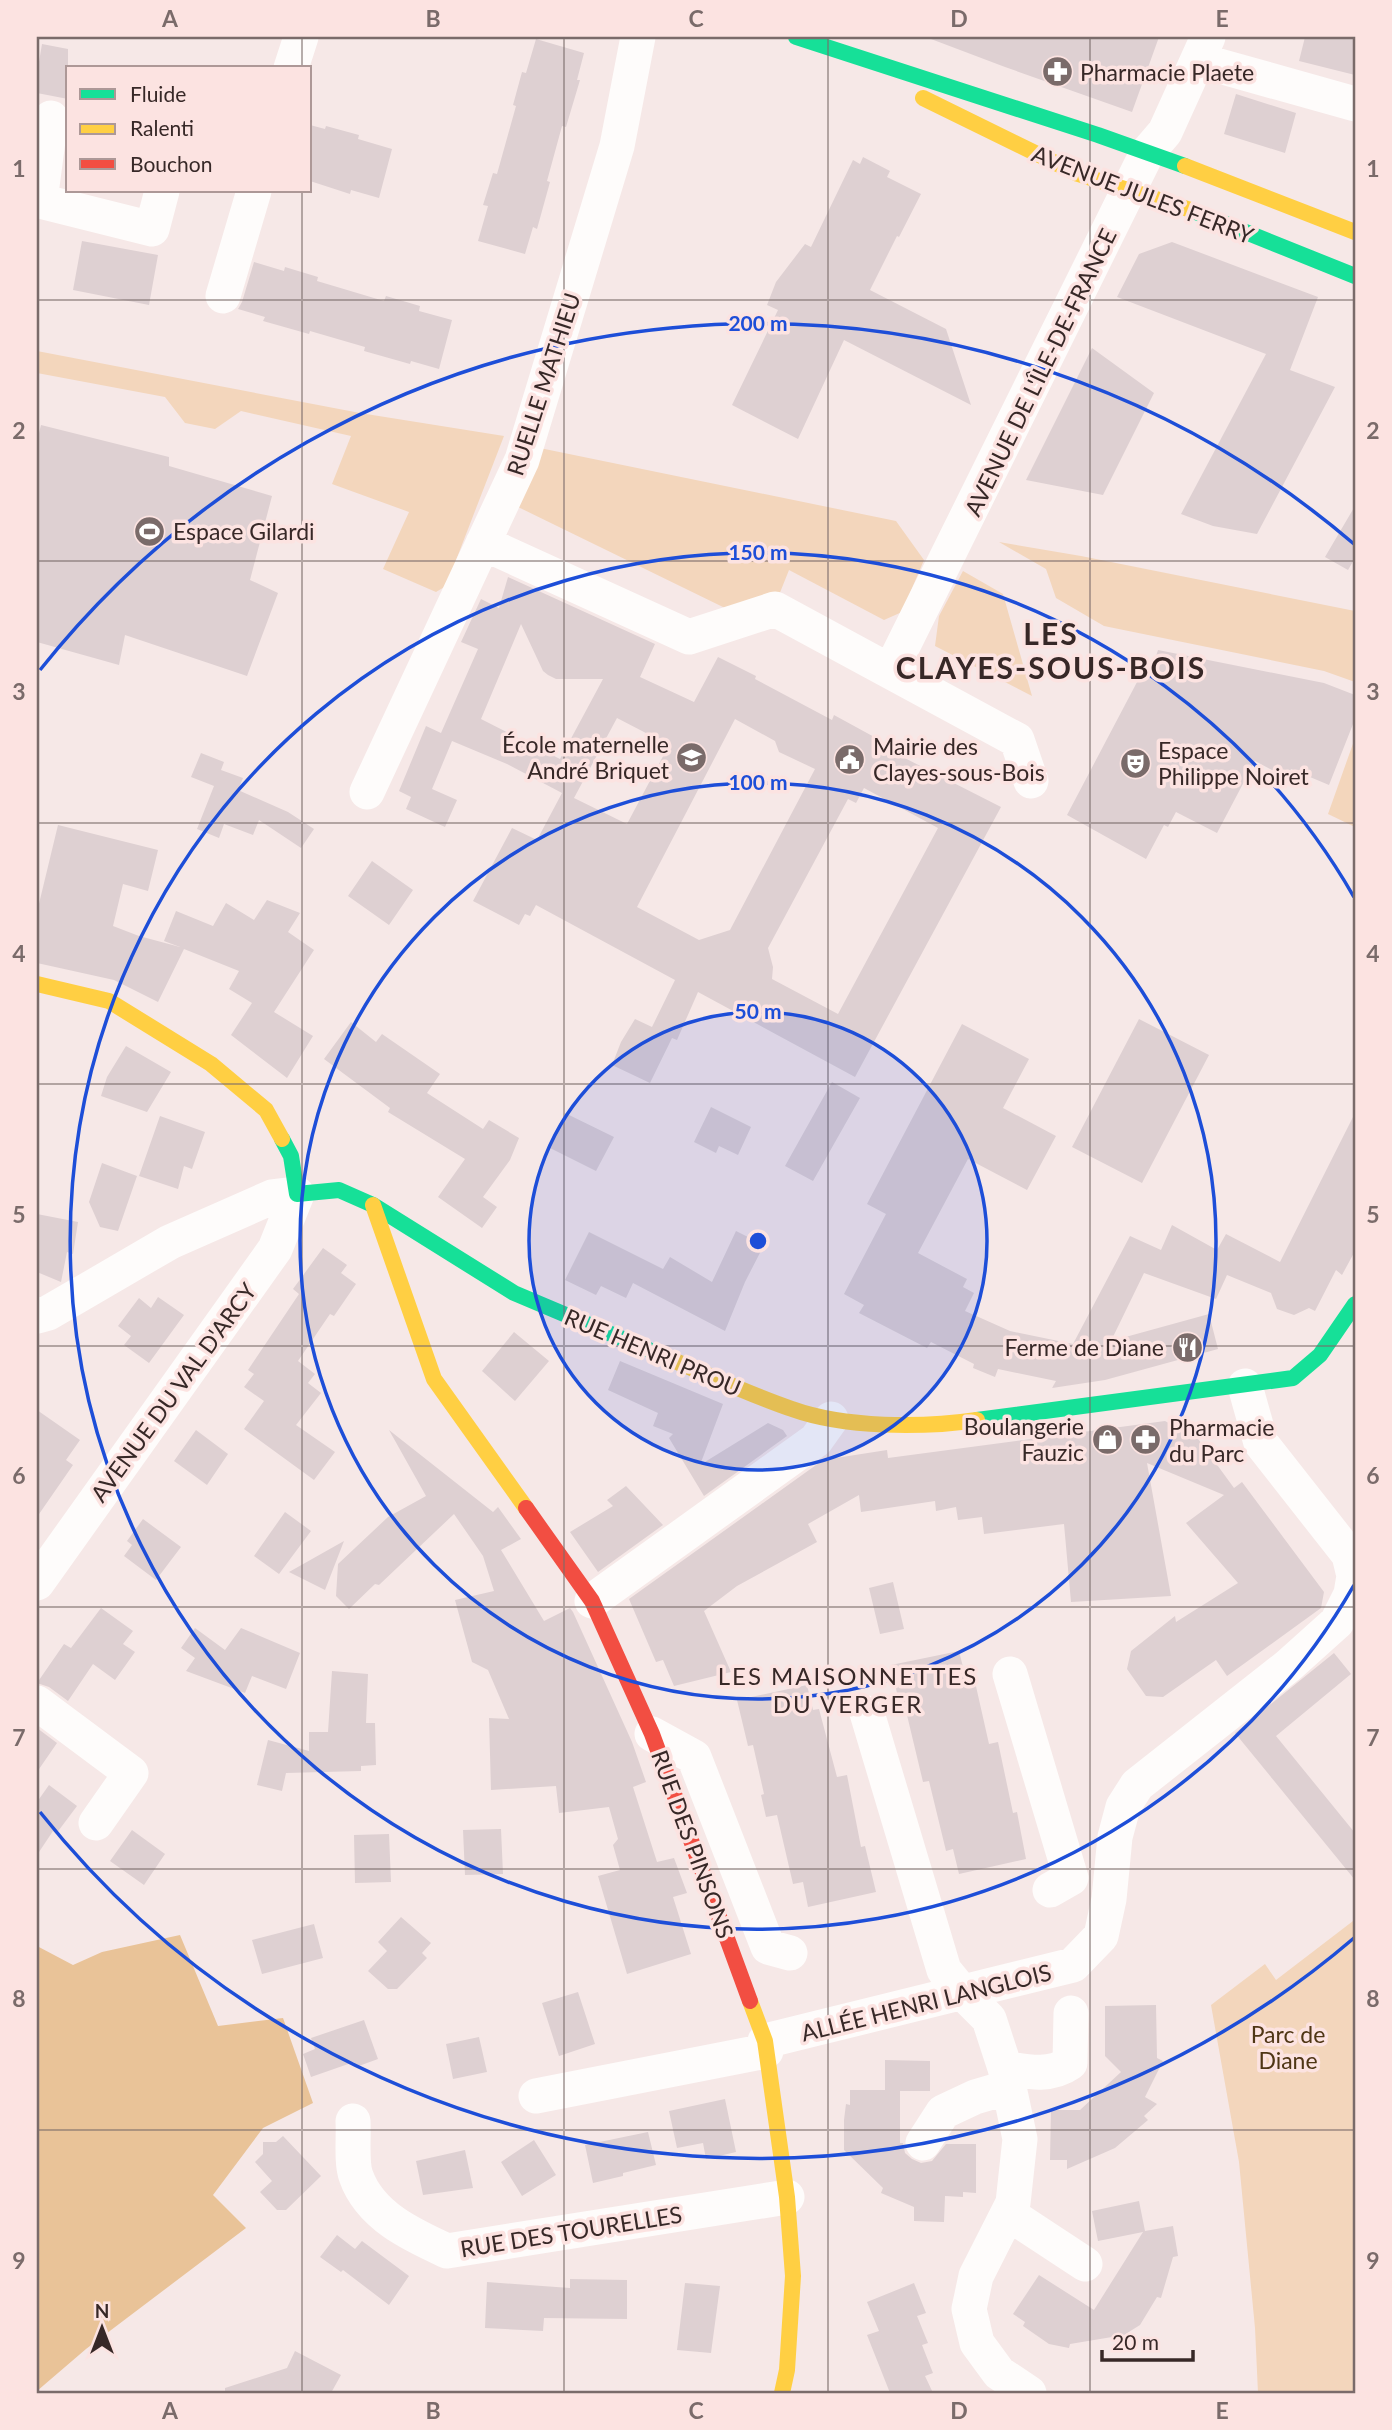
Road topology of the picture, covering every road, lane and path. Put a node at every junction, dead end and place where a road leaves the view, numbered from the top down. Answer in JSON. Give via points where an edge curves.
{"nodes":[{"id":1,"x":301,"y":37,"type":"edge"},
{"id":2,"x":638,"y":37,"type":"edge"},
{"id":3,"x":796,"y":37,"type":"edge"},
{"id":4,"x":822,"y":46,"type":"junction"},
{"id":5,"x":1203,"y":48,"type":"edge"},
{"id":6,"x":292,"y":66,"type":"edge"},
{"id":7,"x":1355,"y":104,"type":"edge"},
{"id":8,"x":52,"y":118,"type":"edge"},
{"id":9,"x":1147,"y":153,"type":"junction"},
{"id":10,"x":162,"y":192,"type":"edge"},
{"id":11,"x":254,"y":192,"type":"edge"},
{"id":12,"x":1129,"y":192,"type":"junction"},
{"id":13,"x":1355,"y":232,"type":"edge"},
{"id":14,"x":1355,"y":276,"type":"edge"},
{"id":15,"x":223,"y":296,"type":"dead end"},
{"id":16,"x":483,"y":543,"type":"junction"},
{"id":17,"x":891,"y":670,"type":"junction"},
{"id":18,"x":1031,"y":781,"type":"dead end"},
{"id":19,"x":367,"y":792,"type":"dead end"},
{"id":20,"x":37,"y":984,"type":"edge"},
{"id":21,"x":297,"y":1194,"type":"junction"},
{"id":22,"x":373,"y":1205,"type":"junction"},
{"id":23,"x":1355,"y":1304,"type":"edge"},
{"id":24,"x":37,"y":1316,"type":"edge"},
{"id":25,"x":1245,"y":1386,"type":"junction"},
{"id":26,"x":831,"y":1419,"type":"junction"},
{"id":27,"x":37,"y":1583,"type":"edge"},
{"id":28,"x":592,"y":1601,"type":"junction"},
{"id":29,"x":1010,"y":1674,"type":"dead end"},
{"id":30,"x":37,"y":1703,"type":"edge"},
{"id":31,"x":867,"y":1713,"type":"dead end"},
{"id":32,"x":652,"y":1734,"type":"junction"},
{"id":33,"x":96,"y":1823,"type":"dead end"},
{"id":34,"x":1050,"y":1890,"type":"dead end"},
{"id":35,"x":790,"y":1953,"type":"dead end"},
{"id":36,"x":962,"y":1992,"type":"junction"},
{"id":37,"x":1072,"y":2013,"type":"dead end"},
{"id":38,"x":765,"y":2046,"type":"junction"},
{"id":39,"x":1007,"y":2078,"type":"junction"},
{"id":40,"x":536,"y":2096,"type":"dead end"},
{"id":41,"x":353,"y":2121,"type":"dead end"},
{"id":42,"x":923,"y":2143,"type":"dead end"},
{"id":43,"x":787,"y":2197,"type":"junction"},
{"id":44,"x":1009,"y":2214,"type":"junction"},
{"id":45,"x":1085,"y":2264,"type":"dead end"},
{"id":46,"x":994,"y":2383,"type":"edge"},
{"id":47,"x":782,"y":2393,"type":"edge"},
{"id":48,"x":1029,"y":2393,"type":"edge"}],
"edges":[{"from":1,"to":6,"type":"street"},
{"from":2,"to":16,"type":"street","name":"RUELLE MATHIEU","via":[[617,146],[526,447]]},
{"from":3,"to":4,"type":"street","name":"AVENUE JULES FERRY"},
{"from":4,"to":9,"type":"street","name":"AVENUE JULES FERRY"},
{"from":4,"to":12,"type":"street","name":"AVENUE JULES FERRY","via":[[1028,151]]},
{"from":5,"to":7,"type":"street"},
{"from":5,"to":9,"type":"street","name":"AVENUE DE L'ÎLE-DE-FRANCE","via":[[1165,132]]},
{"from":8,"to":10,"type":"street","via":[[40,201],[152,229]]},
{"from":9,"to":12,"type":"street","name":"AVENUE DE L'ÎLE-DE-FRANCE"},
{"from":9,"to":13,"type":"street","name":"AVENUE JULES FERRY"},
{"from":11,"to":15,"type":"street"},
{"from":12,"to":14,"type":"street","name":"AVENUE JULES FERRY","via":[[1181,206]]},
{"from":12,"to":17,"type":"street","name":"AVENUE DE L'ÎLE-DE-FRANCE"},
{"from":16,"to":17,"type":"street","via":[[689,637],[775,609]]},
{"from":16,"to":19,"type":"street","name":"RUELLE MATHIEU"},
{"from":17,"to":18,"type":"street","via":[[1017,740]]},
{"from":20,"to":21,"type":"street","via":[[109,1001],[211,1064],[266,1110],[291,1156]]},
{"from":21,"to":22,"type":"street","name":"RUE HENRI PROU","via":[[339,1190]]},
{"from":21,"to":24,"type":"street","via":[[272,1197],[170,1242]]},
{"from":21,"to":27,"type":"street","name":"AVENUE DU VAL D'ARCY","via":[[275,1249]]},
{"from":22,"to":26,"type":"street","name":"RUE HENRI PROU","via":[[514,1293],[793,1410]]},
{"from":22,"to":28,"type":"street","name":"RUE DES PINSONS","via":[[433,1380]]},
{"from":23,"to":25,"type":"street","name":"RUE HENRI PROU","via":[[1320,1355],[1293,1378]]},
{"from":25,"to":26,"type":"street","name":"RUE HENRI PROU","via":[[946,1424],[908,1426]]},
{"from":25,"to":36,"type":"street","name":"ALLÉE HENRI LANGLOIS","via":[[1261,1443],[1349,1555],[1354,1576],[1345,1610],[1338,1622],[1288,1665],[1137,1785],[1123,1807],[1115,1837],[1101,1936],[1073,1965]]},
{"from":26,"to":28,"type":"street","via":[[816,1440]]},
{"from":28,"to":32,"type":"street","name":"RUE DES PINSONS"},
{"from":29,"to":34,"type":"street","via":[[1072,1878]]},
{"from":30,"to":33,"type":"street","via":[[131,1773]]},
{"from":31,"to":36,"type":"street","via":[[944,1970]]},
{"from":32,"to":35,"type":"street","via":[[694,1757],[768,1947]]},
{"from":32,"to":38,"type":"street","name":"RUE DES PINSONS"},
{"from":36,"to":38,"type":"street","name":"ALLÉE HENRI LANGLOIS"},
{"from":36,"to":39,"type":"street","via":[[989,2019]]},
{"from":37,"to":39,"type":"street","via":[[1070,2063],[1059,2071]]},
{"from":38,"to":40,"type":"street","name":"ALLÉE HENRI LANGLOIS"},
{"from":38,"to":43,"type":"street","name":"RUE DES PINSONS"},
{"from":39,"to":42,"type":"street","via":[[943,2112]]},
{"from":39,"to":44,"type":"street","via":[[1020,2139]]},
{"from":41,"to":43,"type":"street","name":"RUE DES TOURELLES","via":[[355,2175],[374,2206],[409,2234],[447,2251]]},
{"from":43,"to":47,"type":"street","name":"RUE DES PINSONS","via":[[793,2276]]},
{"from":44,"to":45,"type":"street"},
{"from":44,"to":46,"type":"street","via":[[976,2276],[970,2309],[977,2343]]},
{"from":46,"to":48,"type":"street"}]}
